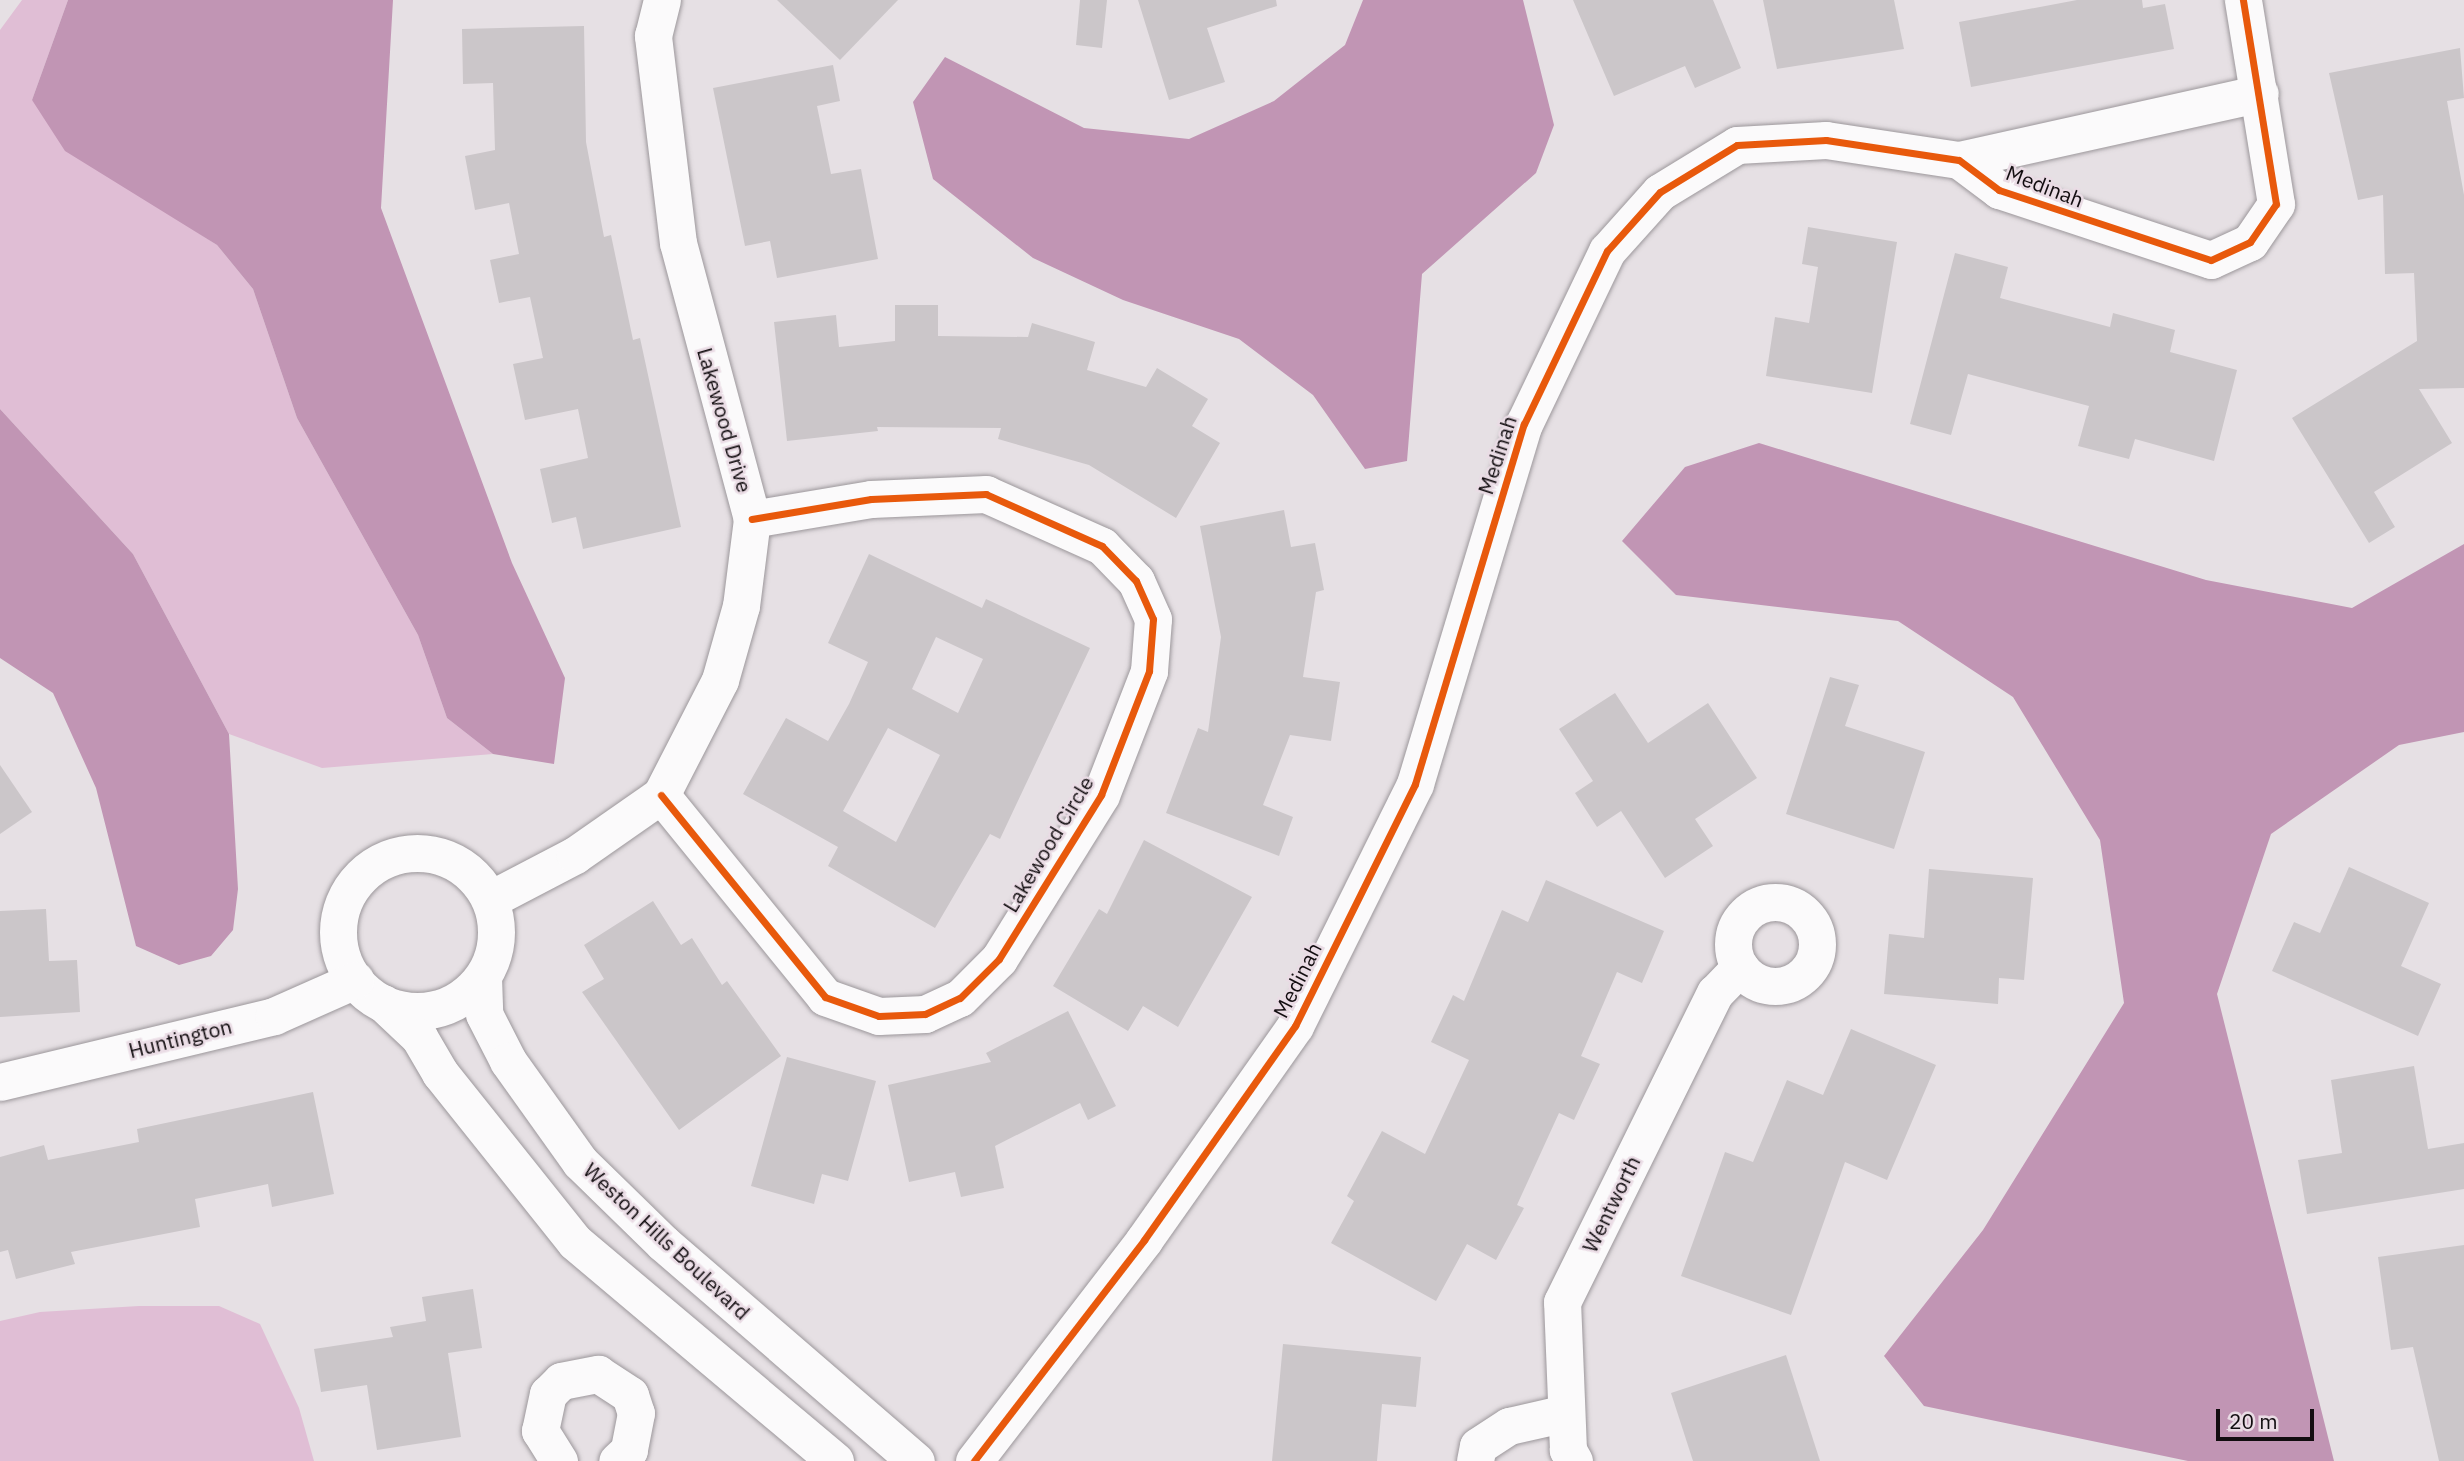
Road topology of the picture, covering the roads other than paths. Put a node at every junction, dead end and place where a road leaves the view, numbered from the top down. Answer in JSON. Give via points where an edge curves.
{"nodes":[{"id":1,"x":662,"y":0,"type":"edge"},
{"id":2,"x":2243,"y":0,"type":"edge"},
{"id":3,"x":2260,"y":93,"type":"junction"},
{"id":4,"x":1959,"y":160,"type":"junction"},
{"id":5,"x":752,"y":519,"type":"junction"},
{"id":6,"x":662,"y":795,"type":"junction"},
{"id":7,"x":491,"y":899,"type":"junction"},
{"id":8,"x":1740,"y":967,"type":"dead end"},
{"id":9,"x":483,"y":976,"type":"junction"},
{"id":10,"x":355,"y":980,"type":"junction"},
{"id":11,"x":383,"y":1003,"type":"junction"},
{"id":12,"x":0,"y":1082,"type":"edge"},
{"id":13,"x":1566,"y":1413,"type":"junction"},
{"id":14,"x":630,"y":1457,"type":"edge"},
{"id":15,"x":559,"y":1461,"type":"edge"},
{"id":16,"x":835,"y":1461,"type":"edge"},
{"id":17,"x":916,"y":1461,"type":"edge"},
{"id":18,"x":974,"y":1461,"type":"edge"},
{"id":19,"x":1475,"y":1461,"type":"edge"},
{"id":20,"x":1574,"y":1461,"type":"edge"}],
"edges":[{"from":1,"to":5,"type":"street","name":"Lakewood Drive","via":[[653,36],[678,243]]},
{"from":2,"to":3,"type":"street","name":"Medinah"},
{"from":3,"to":4,"type":"street"},
{"from":3,"to":4,"type":"street","name":"Medinah","via":[[2276,204],[2250,242],[2211,260],[1999,190]]},
{"from":4,"to":18,"type":"street","name":"Medinah","via":[[1826,140],[1737,145],[1660,192],[1607,251],[1524,424],[1415,784],[1296,1026],[1144,1240]]},
{"from":5,"to":6,"type":"street","name":"Lakewood Drive","via":[[741,606],[720,680]]},
{"from":5,"to":6,"type":"street","name":"Lakewood Circle","via":[[871,499],[986,494],[1102,546],[1136,581],[1153,619],[1149,671],[1101,795],[999,959],[960,998],[925,1014],[879,1016],[825,997]]},
{"from":6,"to":7,"type":"street","name":"Lakewood Drive","via":[[575,855]]},
{"from":7,"to":9,"type":"street","via":[[496,935]]},
{"from":7,"to":10,"type":"street","via":[[473,876],[451,860],[400,855],[377,864],[349,892],[339,922],[345,964]]},
{"from":8,"to":13,"type":"street","name":"Wentworth","via":[[1715,993],[1562,1302]]},
{"from":9,"to":11,"type":"street","via":[[461,998],[434,1010]]},
{"from":9,"to":17,"type":"street","name":"Weston Hills Boulevard","via":[[484,1013],[508,1061],[580,1161],[663,1243]]},
{"from":10,"to":11,"type":"street"},
{"from":10,"to":12,"type":"street","name":"Huntington","via":[[274,1016]]},
{"from":11,"to":16,"type":"street","via":[[419,1037],[440,1073],[575,1242]]},
{"from":13,"to":19,"type":"street","via":[[1509,1426],[1478,1446]]},
{"from":13,"to":20,"type":"street","name":"Wentworth"},
{"from":14,"to":15,"type":"street","via":[[636,1432],[630,1395],[598,1374],[579,1374],[548,1394],[540,1412],[540,1431]]}]}
